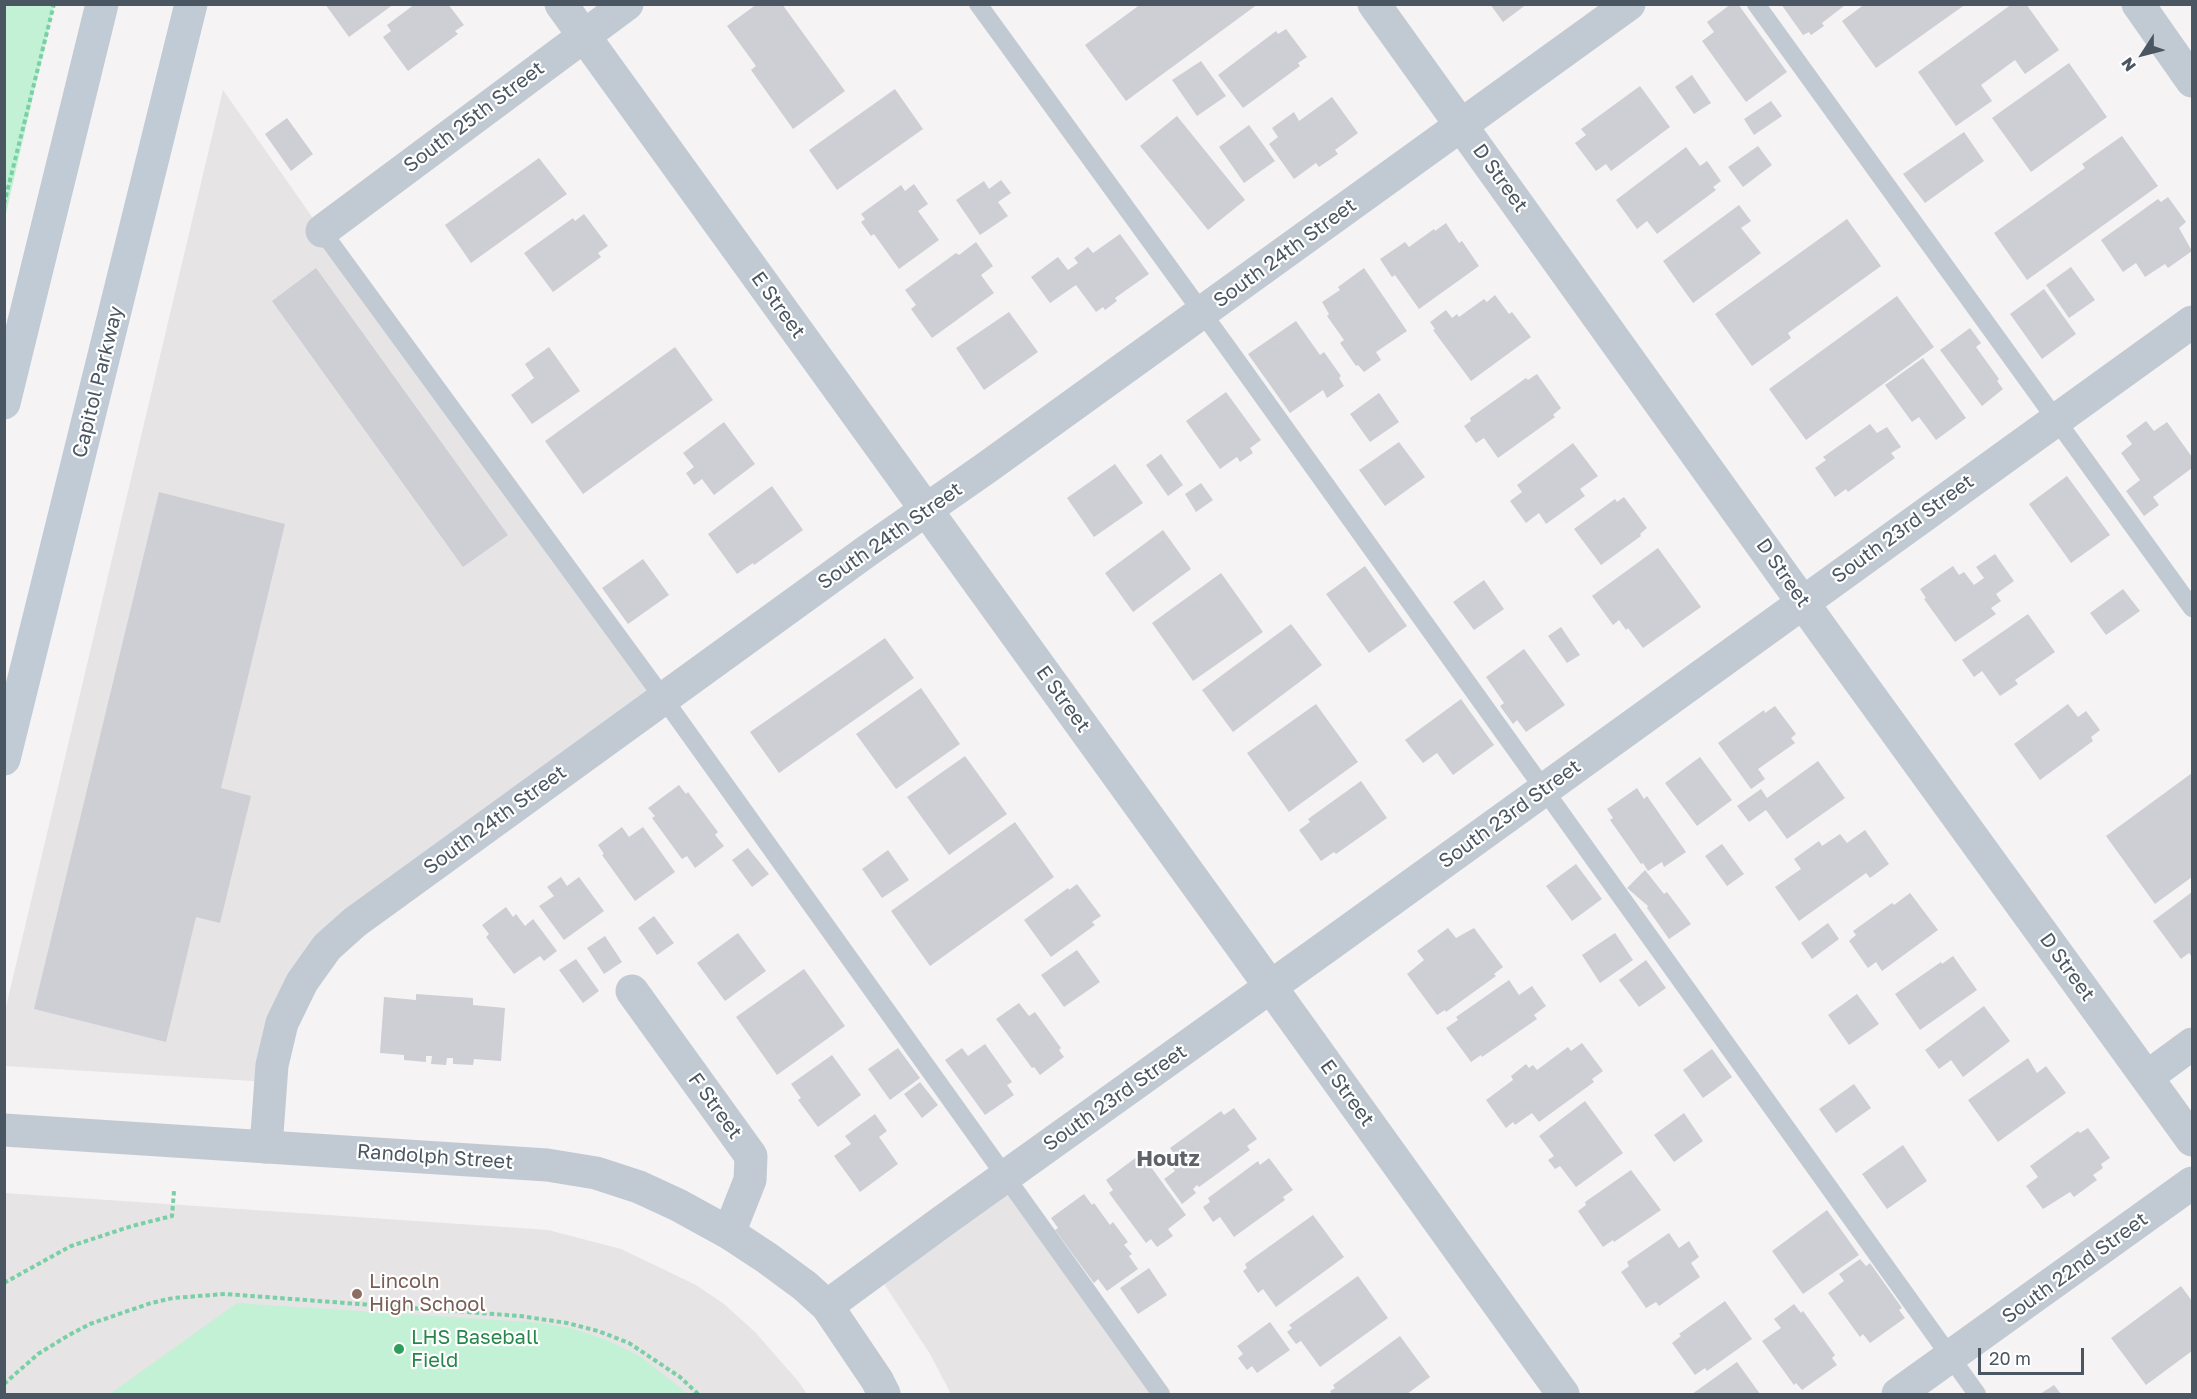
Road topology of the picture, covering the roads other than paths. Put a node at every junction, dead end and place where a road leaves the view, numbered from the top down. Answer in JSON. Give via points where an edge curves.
{"nodes":[{"id":1,"x":102,"y":4,"type":"edge"},
{"id":2,"x":191,"y":4,"type":"edge"},
{"id":3,"x":561,"y":4,"type":"edge"},
{"id":4,"x":627,"y":4,"type":"edge"},
{"id":5,"x":978,"y":4,"type":"edge"},
{"id":6,"x":1374,"y":4,"type":"edge"},
{"id":7,"x":1629,"y":4,"type":"edge"},
{"id":8,"x":1756,"y":4,"type":"edge"},
{"id":9,"x":2138,"y":4,"type":"edge"},
{"id":10,"x":583,"y":36,"type":"junction"},
{"id":11,"x":2193,"y":81,"type":"edge"},
{"id":12,"x":1462,"y":126,"type":"junction"},
{"id":13,"x":322,"y":231,"type":"joint"},
{"id":14,"x":1202,"y":312,"type":"junction"},
{"id":15,"x":2193,"y":322,"type":"edge"},
{"id":16,"x":4,"y":403,"type":"edge"},
{"id":17,"x":2057,"y":419,"type":"junction"},
{"id":18,"x":926,"y":510,"type":"junction"},
{"id":19,"x":1803,"y":602,"type":"junction"},
{"id":20,"x":2193,"y":608,"type":"edge"},
{"id":21,"x":664,"y":699,"type":"junction"},
{"id":22,"x":4,"y":759,"type":"edge"},
{"id":23,"x":1544,"y":790,"type":"junction"},
{"id":24,"x":1270,"y":986,"type":"junction"},
{"id":25,"x":632,"y":991,"type":"dead end"},
{"id":26,"x":2193,"y":1044,"type":"edge"},
{"id":27,"x":2147,"y":1077,"type":"junction"},
{"id":28,"x":4,"y":1130,"type":"edge"},
{"id":29,"x":2193,"y":1140,"type":"edge"},
{"id":30,"x":266,"y":1147,"type":"junction"},
{"id":31,"x":1006,"y":1176,"type":"junction"},
{"id":32,"x":2193,"y":1183,"type":"edge"},
{"id":33,"x":729,"y":1233,"type":"junction"},
{"id":34,"x":827,"y":1306,"type":"junction"},
{"id":35,"x":1950,"y":1357,"type":"junction"},
{"id":36,"x":884,"y":1395,"type":"edge"},
{"id":37,"x":1161,"y":1395,"type":"edge"},
{"id":38,"x":1563,"y":1395,"type":"edge"},
{"id":39,"x":1898,"y":1395,"type":"edge"},
{"id":40,"x":1977,"y":1395,"type":"edge"}],
"edges":[{"from":1,"to":16,"type":"main road"},
{"from":2,"to":22,"type":"main road","name":"Capitol Parkway"},
{"from":3,"to":10,"type":"street","name":"E Street"},
{"from":4,"to":10,"type":"street","name":"South 25th Street"},
{"from":5,"to":14,"type":"lane"},
{"from":6,"to":12,"type":"street","name":"D Street"},
{"from":7,"to":12,"type":"street","name":"South 24th Street"},
{"from":8,"to":17,"type":"lane"},
{"from":9,"to":11,"type":"street"},
{"from":10,"to":13,"type":"street","name":"South 25th Street"},
{"from":10,"to":18,"type":"street","name":"E Street"},
{"from":12,"to":14,"type":"street","name":"South 24th Street"},
{"from":12,"to":19,"type":"street","name":"D Street"},
{"from":13,"to":21,"type":"lane"},
{"from":14,"to":18,"type":"street","name":"South 24th Street"},
{"from":14,"to":23,"type":"lane"},
{"from":15,"to":17,"type":"street","name":"South 23rd Street"},
{"from":17,"to":19,"type":"street","name":"South 23rd Street"},
{"from":17,"to":20,"type":"lane"},
{"from":18,"to":21,"type":"street","name":"South 24th Street"},
{"from":18,"to":24,"type":"street","name":"E Street"},
{"from":19,"to":23,"type":"street","name":"South 23rd Street"},
{"from":19,"to":27,"type":"street","name":"D Street"},
{"from":21,"to":30,"type":"street","name":"South 24th Street","via":[[402,886],[327,948],[302,982],[282,1023],[272,1065]]},
{"from":21,"to":31,"type":"lane"},
{"from":23,"to":24,"type":"street","name":"South 23rd Street"},
{"from":23,"to":35,"type":"lane"},
{"from":24,"to":31,"type":"street","name":"South 23rd Street"},
{"from":24,"to":38,"type":"street","name":"E Street"},
{"from":25,"to":33,"type":"street","name":"F Street","via":[[751,1156],[750,1180]]},
{"from":26,"to":27,"type":"street"},
{"from":27,"to":29,"type":"street","name":"D Street"},
{"from":28,"to":30,"type":"street","name":"Randolph Street"},
{"from":30,"to":33,"type":"street","name":"Randolph Street","via":[[547,1165],[596,1173],[639,1187]]},
{"from":31,"to":34,"type":"street","name":"South 23rd Street"},
{"from":31,"to":37,"type":"lane"},
{"from":32,"to":35,"type":"street","name":"South 22nd Street"},
{"from":33,"to":34,"type":"street","name":"Randolph Street"},
{"from":34,"to":36,"type":"street","name":"Randolph Street"},
{"from":35,"to":39,"type":"street","name":"South 22nd Street"},
{"from":35,"to":40,"type":"lane"}]}
